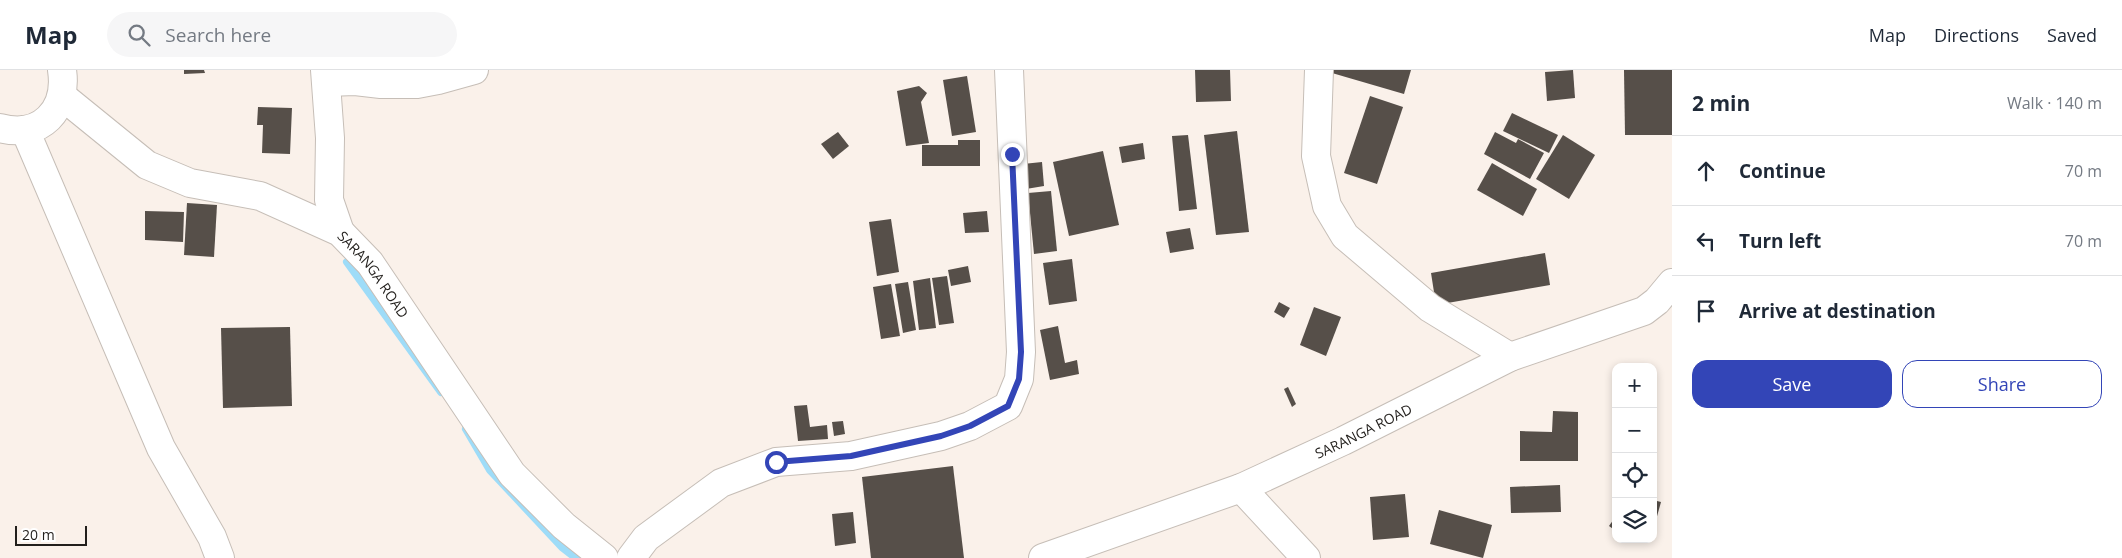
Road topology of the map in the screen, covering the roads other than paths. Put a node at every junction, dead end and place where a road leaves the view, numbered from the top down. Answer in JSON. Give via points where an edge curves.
{"nodes":[{"id":1,"x":474,"y":70,"type":"edge"},
{"id":2,"x":1009,"y":70,"type":"edge"},
{"id":3,"x":1319,"y":70,"type":"edge"},
{"id":4,"x":326,"y":76,"type":"edge"},
{"id":5,"x":62,"y":83,"type":"edge"},
{"id":6,"x":12,"y":129,"type":"edge"},
{"id":7,"x":340,"y":232,"type":"junction"},
{"id":8,"x":1667,"y":299,"type":"edge"},
{"id":9,"x":1510,"y":357,"type":"junction"},
{"id":10,"x":1241,"y":488,"type":"junction"},
{"id":11,"x":220,"y":558,"type":"edge"},
{"id":12,"x":604,"y":558,"type":"edge"},
{"id":13,"x":631,"y":558,"type":"edge"},
{"id":14,"x":1043,"y":558,"type":"edge"},
{"id":15,"x":1306,"y":558,"type":"edge"}],
"edges":[{"from":1,"to":4,"type":"street","via":[[417,84],[381,84]]},
{"from":2,"to":13,"type":"street","via":[[1021,352],[1019,379],[1008,406],[970,426],[941,436],[851,456],[776,462],[721,483],[646,538]]},
{"from":3,"to":9,"type":"street","via":[[1316,156],[1327,206],[1345,236],[1430,308]]},
{"from":4,"to":7,"type":"street","via":[[329,200]]},
{"from":5,"to":6,"type":"street","via":[[57,108],[48,118],[37,126]]},
{"from":5,"to":7,"type":"street","name":"SARANGA ROAD","via":[[147,165],[190,184],[260,196]]},
{"from":6,"to":11,"type":"street","via":[[161,448],[212,537]]},
{"from":7,"to":12,"type":"street","name":"SARANGA ROAD","via":[[370,263],[512,474],[564,526]]},
{"from":8,"to":9,"type":"street","name":"SARANGA ROAD","via":[[1644,311]]},
{"from":9,"to":10,"type":"street","name":"SARANGA ROAD"},
{"from":10,"to":14,"type":"street","name":"SARANGA ROAD"},
{"from":10,"to":15,"type":"street"}]}
